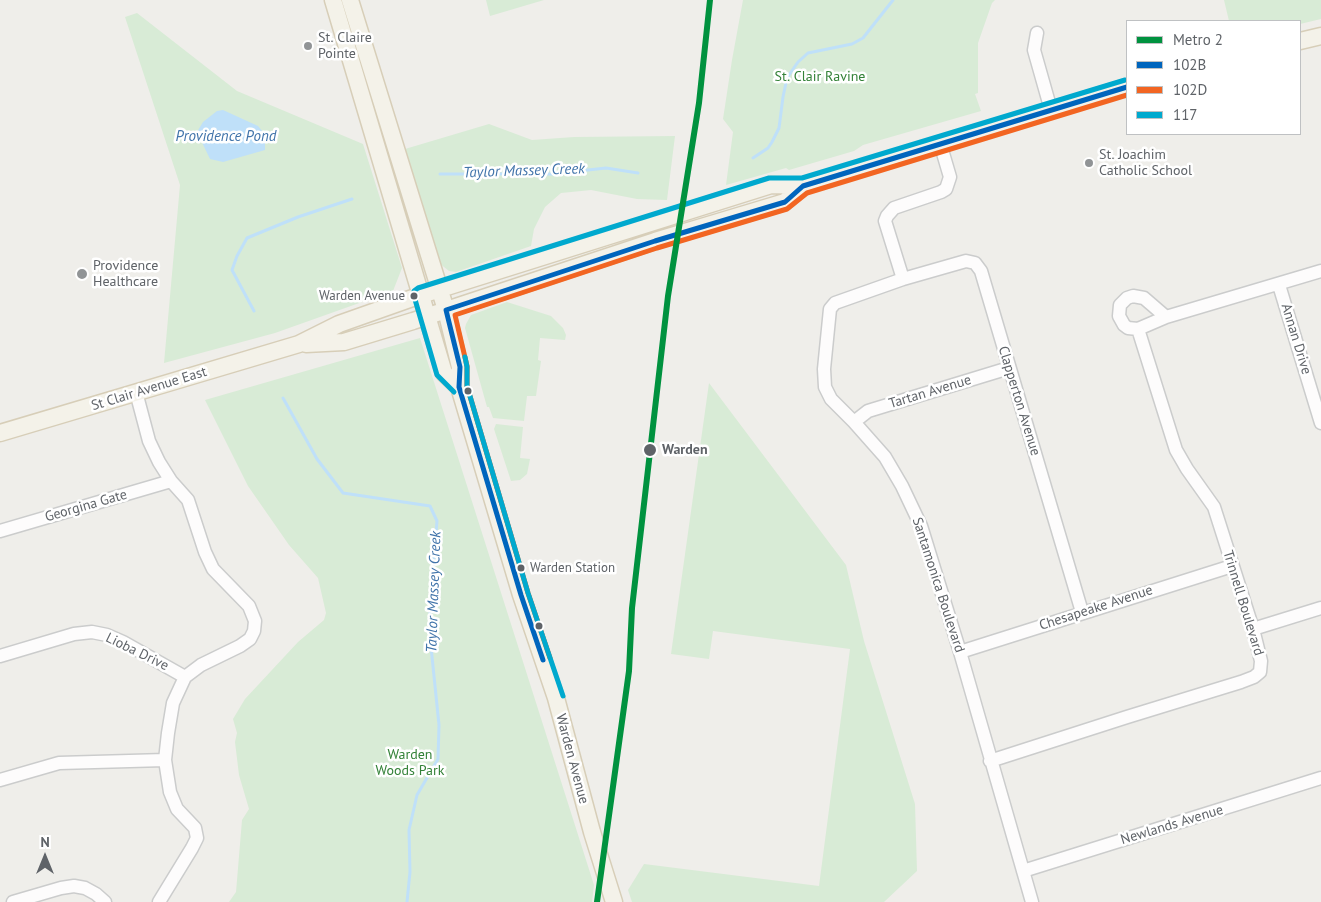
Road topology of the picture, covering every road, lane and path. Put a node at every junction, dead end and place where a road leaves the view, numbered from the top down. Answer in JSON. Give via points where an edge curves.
{"nodes":[{"id":1,"x":334,"y":0,"type":"edge"},
{"id":2,"x":350,"y":0,"type":"edge"},
{"id":3,"x":1037,"y":33,"type":"dead end"},
{"id":4,"x":1321,"y":36,"type":"edge"},
{"id":5,"x":1301,"y":42,"type":"edge"},
{"id":6,"x":1126,"y":87,"type":"edge"},
{"id":7,"x":1052,"y":110,"type":"junction"},
{"id":8,"x":940,"y":143,"type":"junction"},
{"id":9,"x":803,"y":186,"type":"junction"},
{"id":10,"x":1321,"y":271,"type":"edge"},
{"id":11,"x":902,"y":279,"type":"junction"},
{"id":12,"x":1279,"y":285,"type":"junction"},
{"id":13,"x":439,"y":289,"type":"junction"},
{"id":14,"x":421,"y":295,"type":"junction"},
{"id":15,"x":446,"y":310,"type":"junction"},
{"id":16,"x":428,"y":316,"type":"junction"},
{"id":17,"x":1166,"y":317,"type":"junction"},
{"id":18,"x":1138,"y":329,"type":"junction"},
{"id":19,"x":299,"y":344,"type":"junction"},
{"id":20,"x":1009,"y":368,"type":"junction"},
{"id":21,"x":459,"y":387,"type":"junction"},
{"id":22,"x":136,"y":392,"type":"junction"},
{"id":23,"x":854,"y":422,"type":"junction"},
{"id":24,"x":1321,"y":423,"type":"edge"},
{"id":25,"x":0,"y":433,"type":"edge"},
{"id":26,"x":171,"y":481,"type":"junction"},
{"id":27,"x":0,"y":531,"type":"edge"},
{"id":28,"x":1232,"y":566,"type":"junction"},
{"id":29,"x":1321,"y":608,"type":"edge"},
{"id":30,"x":1082,"y":612,"type":"junction"},
{"id":31,"x":1252,"y":629,"type":"junction"},
{"id":32,"x":960,"y":652,"type":"junction"},
{"id":33,"x":0,"y":656,"type":"edge"},
{"id":34,"x":185,"y":677,"type":"junction"},
{"id":35,"x":165,"y":760,"type":"junction"},
{"id":36,"x":990,"y":761,"type":"junction"},
{"id":37,"x":1321,"y":778,"type":"edge"},
{"id":38,"x":0,"y":780,"type":"edge"},
{"id":39,"x":1023,"y":871,"type":"junction"},
{"id":40,"x":13,"y":902,"type":"edge"},
{"id":41,"x":105,"y":902,"type":"edge"},
{"id":42,"x":159,"y":902,"type":"edge"},
{"id":43,"x":614,"y":902,"type":"edge"},
{"id":44,"x":1032,"y":902,"type":"edge"}],
"edges":[{"from":1,"to":14,"type":"main road","name":"Warden Avenue"},
{"from":2,"to":13,"type":"main road","name":"Warden Avenue"},
{"from":3,"to":7,"type":"street","via":[[1034,50]]},
{"from":4,"to":5,"type":"main road"},
{"from":6,"to":7,"type":"main road","name":"St Clair Avenue East"},
{"from":7,"to":8,"type":"main road","name":"St Clair Avenue East"},
{"from":8,"to":9,"type":"main road","name":"St Clair Avenue East"},
{"from":8,"to":11,"type":"street","via":[[950,177],[946,189],[894,208],[887,216]]},
{"from":9,"to":13,"type":"main road","name":"St Clair Avenue East","via":[[771,185]]},
{"from":9,"to":15,"type":"main road","name":"St Clair Avenue East","via":[[785,202]]},
{"from":10,"to":12,"type":"street"},
{"from":11,"to":20,"type":"street","name":"Clapperton Avenue","via":[[966,261],[975,263],[981,271]]},
{"from":11,"to":23,"type":"street","name":"Santamonica Boulevard","via":[[835,303],[830,309],[825,387],[831,400]]},
{"from":12,"to":17,"type":"street"},
{"from":12,"to":24,"type":"street","name":"Annan Drive"},
{"from":13,"to":14,"type":"main road","name":"St Clair Avenue East"},
{"from":13,"to":15,"type":"main road","name":"Warden Avenue"},
{"from":14,"to":16,"type":"main road","name":"Warden Avenue"},
{"from":14,"to":19,"type":"main road","name":"St Clair Avenue East","via":[[339,324]]},
{"from":15,"to":16,"type":"main road","name":"St Clair Avenue East"},
{"from":15,"to":21,"type":"main road","name":"Warden Avenue","via":[[460,367]]},
{"from":16,"to":19,"type":"main road","name":"St Clair Avenue East","via":[[344,342]]},
{"from":16,"to":21,"type":"main road","name":"Warden Avenue","via":[[444,373]]},
{"from":17,"to":18,"type":"street"},
{"from":17,"to":18,"type":"street","via":[[1144,298],[1127,298],[1120,305],[1119,316],[1128,328]]},
{"from":18,"to":28,"type":"street","name":"Trinnell Boulevard","via":[[1176,450],[1214,507]]},
{"from":19,"to":22,"type":"main road","name":"St Clair Avenue East"},
{"from":20,"to":23,"type":"street","name":"Tartan Avenue","via":[[868,411]]},
{"from":20,"to":30,"type":"street","name":"Clapperton Avenue"},
{"from":21,"to":43,"type":"main road","name":"Warden Avenue","via":[[521,595],[556,698]]},
{"from":22,"to":25,"type":"main road","name":"St Clair Avenue East"},
{"from":22,"to":26,"type":"street","via":[[150,441]]},
{"from":23,"to":32,"type":"street","name":"Santamonica Boulevard","via":[[885,458],[918,519]]},
{"from":26,"to":27,"type":"street","name":"Georgina Gate"},
{"from":26,"to":34,"type":"street","via":[[188,500],[212,569],[250,606],[255,622],[250,639],[200,665]]},
{"from":28,"to":30,"type":"street","name":"Chesapeake Avenue"},
{"from":28,"to":31,"type":"street","name":"Trinnell Boulevard"},
{"from":29,"to":31,"type":"street"},
{"from":30,"to":32,"type":"street","name":"Chesapeake Avenue"},
{"from":31,"to":36,"type":"street","name":"Trinnell Boulevard","via":[[1261,667],[1254,677]]},
{"from":32,"to":36,"type":"street","name":"Santamonica Boulevard"},
{"from":33,"to":34,"type":"street","name":"Lioba Drive","via":[[74,634],[92,632],[123,642]]},
{"from":34,"to":35,"type":"street","via":[[173,703]]},
{"from":35,"to":38,"type":"street","via":[[59,763]]},
{"from":35,"to":42,"type":"street","via":[[170,792],[177,809],[195,828],[197,838]]},
{"from":36,"to":39,"type":"street","name":"Santamonica Boulevard"},
{"from":37,"to":39,"type":"street","name":"Newlands Avenue"},
{"from":39,"to":44,"type":"street","name":"Santamonica Boulevard"},
{"from":40,"to":41,"type":"street","via":[[74,886],[85,888]]}]}
